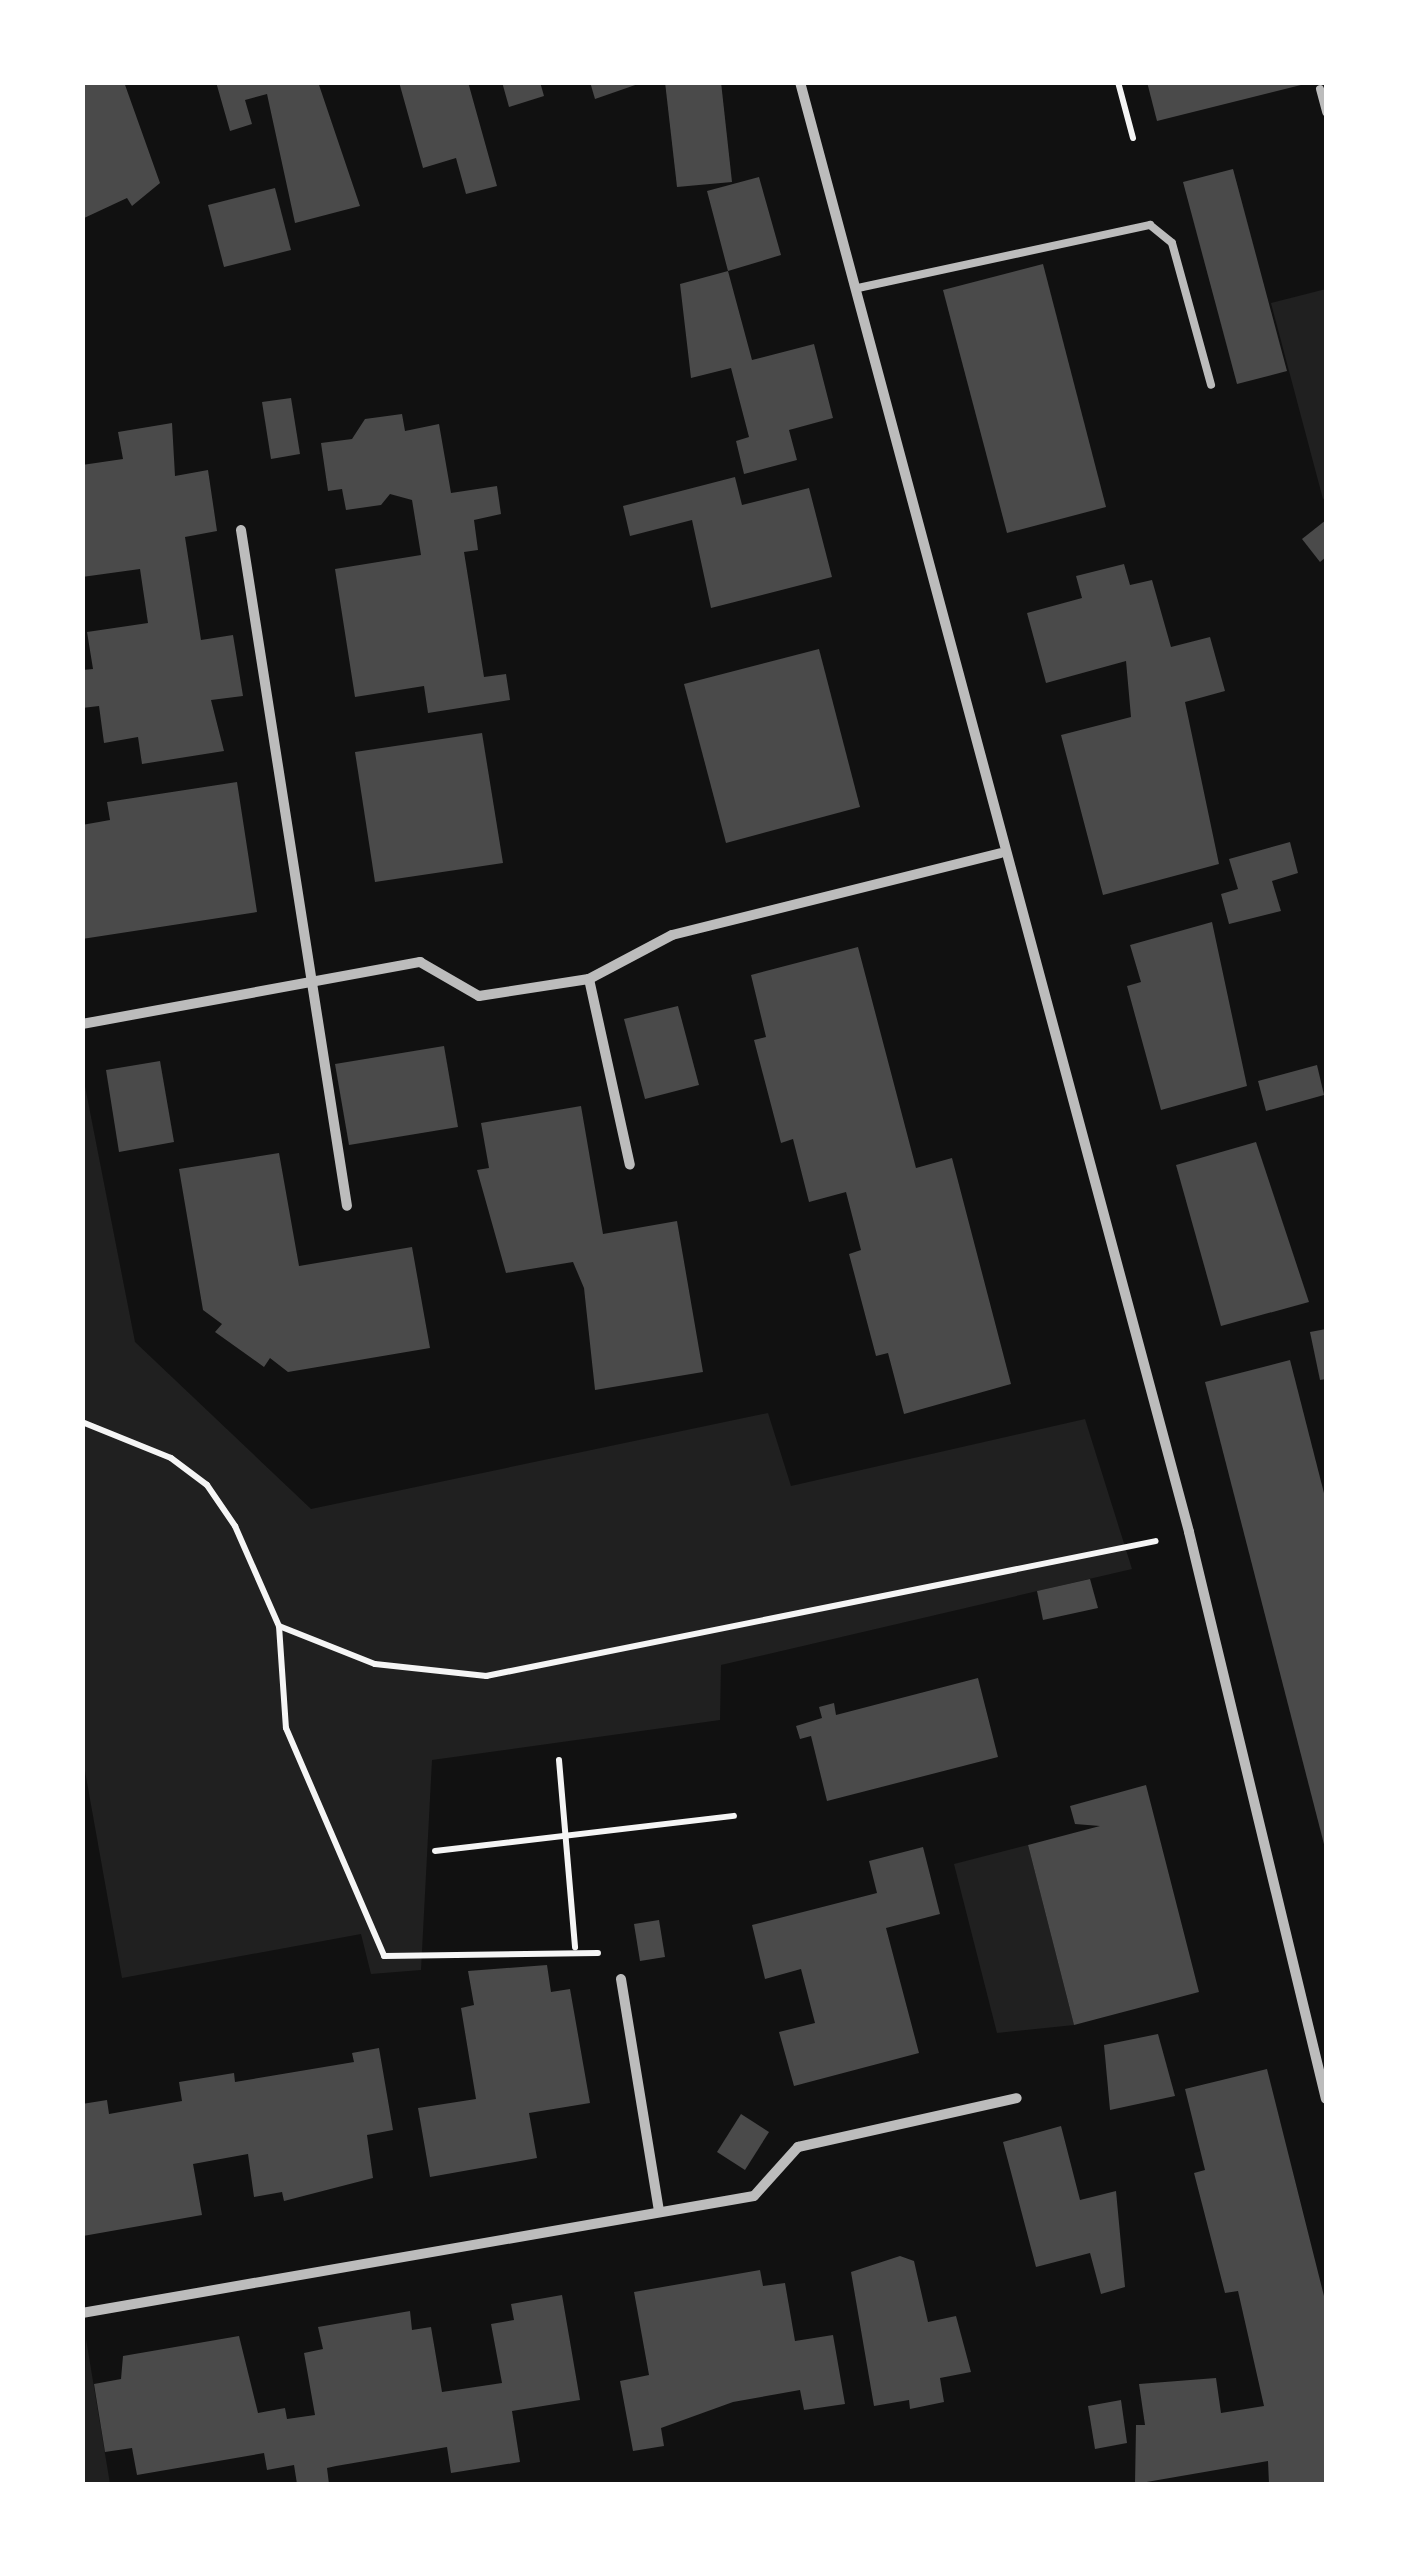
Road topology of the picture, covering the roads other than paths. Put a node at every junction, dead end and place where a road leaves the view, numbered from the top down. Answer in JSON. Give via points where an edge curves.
{"nodes":[{"id":1,"x":800,"y":82,"type":"edge"},
{"id":2,"x":1320,"y":89,"type":"dead end"},
{"id":3,"x":1326,"y":112,"type":"edge"},
{"id":4,"x":858,"y":288,"type":"junction"},
{"id":5,"x":1211,"y":385,"type":"dead end"},
{"id":6,"x":241,"y":530,"type":"dead end"},
{"id":7,"x":1000,"y":853,"type":"junction"},
{"id":8,"x":590,"y":979,"type":"junction"},
{"id":9,"x":312,"y":984,"type":"junction"},
{"id":10,"x":82,"y":1024,"type":"edge"},
{"id":11,"x":630,"y":1165,"type":"dead end"},
{"id":12,"x":347,"y":1206,"type":"dead end"},
{"id":13,"x":621,"y":1979,"type":"road end"},
{"id":14,"x":1017,"y":2098,"type":"dead end"},
{"id":15,"x":1326,"y":2099,"type":"edge"},
{"id":16,"x":660,"y":2212,"type":"junction"},
{"id":17,"x":82,"y":2313,"type":"edge"}],
"edges":[{"from":1,"to":4,"type":"street"},
{"from":2,"to":3,"type":"lane"},
{"from":4,"to":5,"type":"lane","via":[[1150,225],[1172,242]]},
{"from":4,"to":7,"type":"street"},
{"from":6,"to":9,"type":"street"},
{"from":7,"to":8,"type":"street","via":[[672,936]]},
{"from":7,"to":15,"type":"street","via":[[1188,1532]]},
{"from":8,"to":9,"type":"street","via":[[479,996],[420,962]]},
{"from":8,"to":11,"type":"street"},
{"from":9,"to":10,"type":"street"},
{"from":9,"to":12,"type":"street"},
{"from":13,"to":16,"type":"street"},
{"from":14,"to":16,"type":"street","via":[[798,2148],[754,2196]]},
{"from":16,"to":17,"type":"street"}]}
